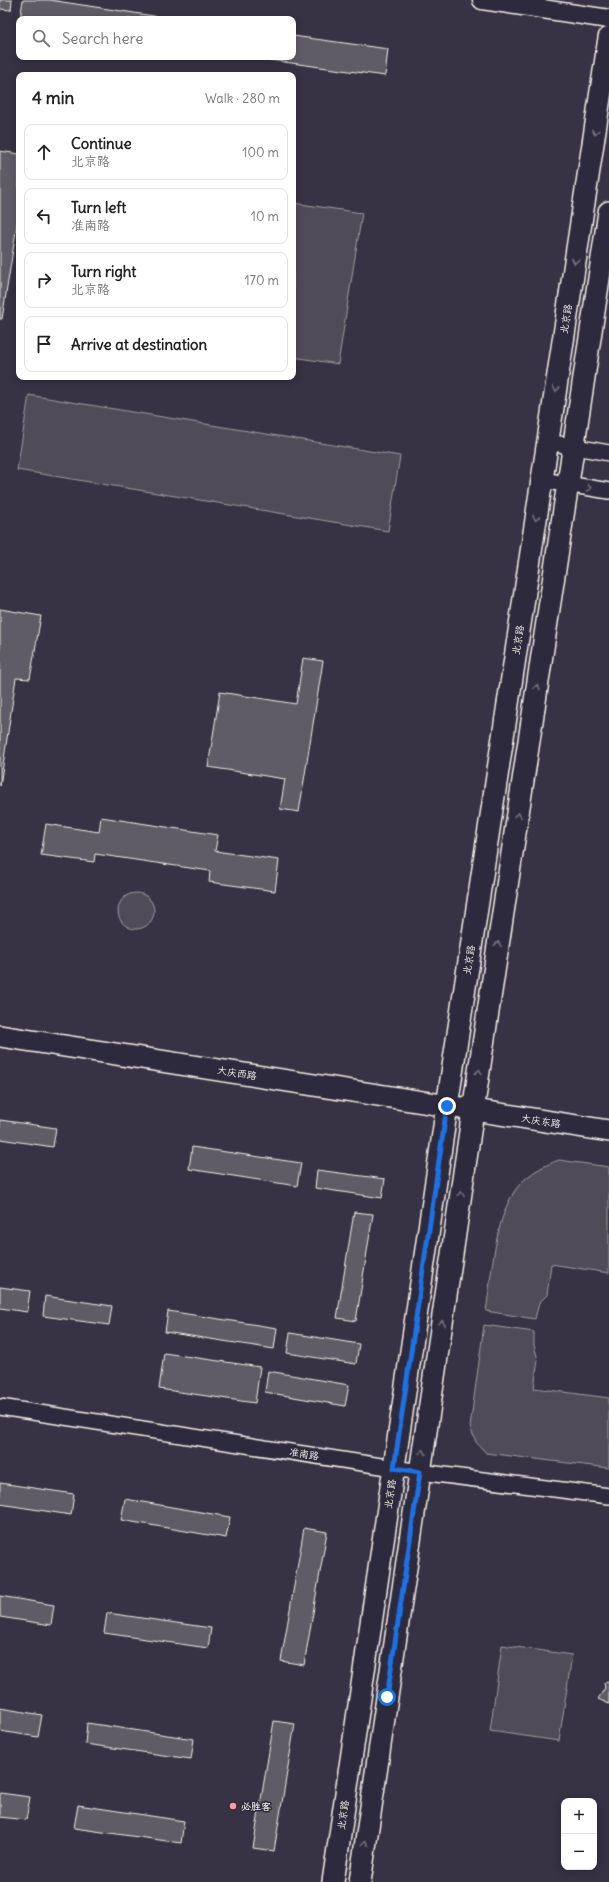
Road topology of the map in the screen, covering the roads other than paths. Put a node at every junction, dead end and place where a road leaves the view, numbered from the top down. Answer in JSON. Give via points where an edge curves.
{"nodes":[{"id":1,"x":482,"y":0,"type":"edge"},
{"id":2,"x":609,"y":19,"type":"edge"},
{"id":3,"x":609,"y":42,"type":"edge"},
{"id":4,"x":609,"y":212,"type":"edge"},
{"id":5,"x":548,"y":442,"type":"junction"},
{"id":6,"x":574,"y":446,"type":"junction"},
{"id":7,"x":609,"y":453,"type":"edge"},
{"id":8,"x":542,"y":480,"type":"junction"},
{"id":9,"x":568,"y":484,"type":"junction"},
{"id":10,"x":609,"y":491,"type":"edge"},
{"id":11,"x":0,"y":1036,"type":"edge"},
{"id":12,"x":447,"y":1106,"type":"junction"},
{"id":13,"x":473,"y":1111,"type":"junction"},
{"id":14,"x":609,"y":1132,"type":"edge"},
{"id":15,"x":0,"y":1407,"type":"edge"},
{"id":16,"x":394,"y":1468,"type":"junction"},
{"id":17,"x":420,"y":1472,"type":"junction"},
{"id":18,"x":609,"y":1496,"type":"edge"},
{"id":19,"x":332,"y":1882,"type":"edge"},
{"id":20,"x":360,"y":1882,"type":"edge"}],
"edges":[{"from":1,"to":2,"type":"street"},
{"from":3,"to":5,"type":"main road","name":"北京路","one_way":true},
{"from":4,"to":6,"type":"main road"},
{"from":5,"to":6,"type":"street"},
{"from":5,"to":8,"type":"main road","name":"北京路"},
{"from":6,"to":7,"type":"street"},
{"from":6,"to":9,"type":"main road"},
{"from":8,"to":9,"type":"street"},
{"from":8,"to":12,"type":"main road","name":"北京路","one_way":true},
{"from":9,"to":10,"type":"street","one_way":true},
{"from":13,"to":9,"type":"main road","one_way":true},
{"from":11,"to":12,"type":"main road","name":"大庆西路"},
{"from":12,"to":13,"type":"main road","name":"大庆西路"},
{"from":12,"to":16,"type":"main road","name":"北京路"},
{"from":13,"to":14,"type":"main road","name":"大庆东路"},
{"from":17,"to":13,"type":"main road","one_way":true},
{"from":15,"to":16,"type":"street","name":"准南路"},
{"from":16,"to":17,"type":"street","name":"准南路"},
{"from":16,"to":19,"type":"main road","name":"北京路"},
{"from":17,"to":18,"type":"street","name":"准南路"},
{"from":20,"to":17,"type":"main road","one_way":true}]}
